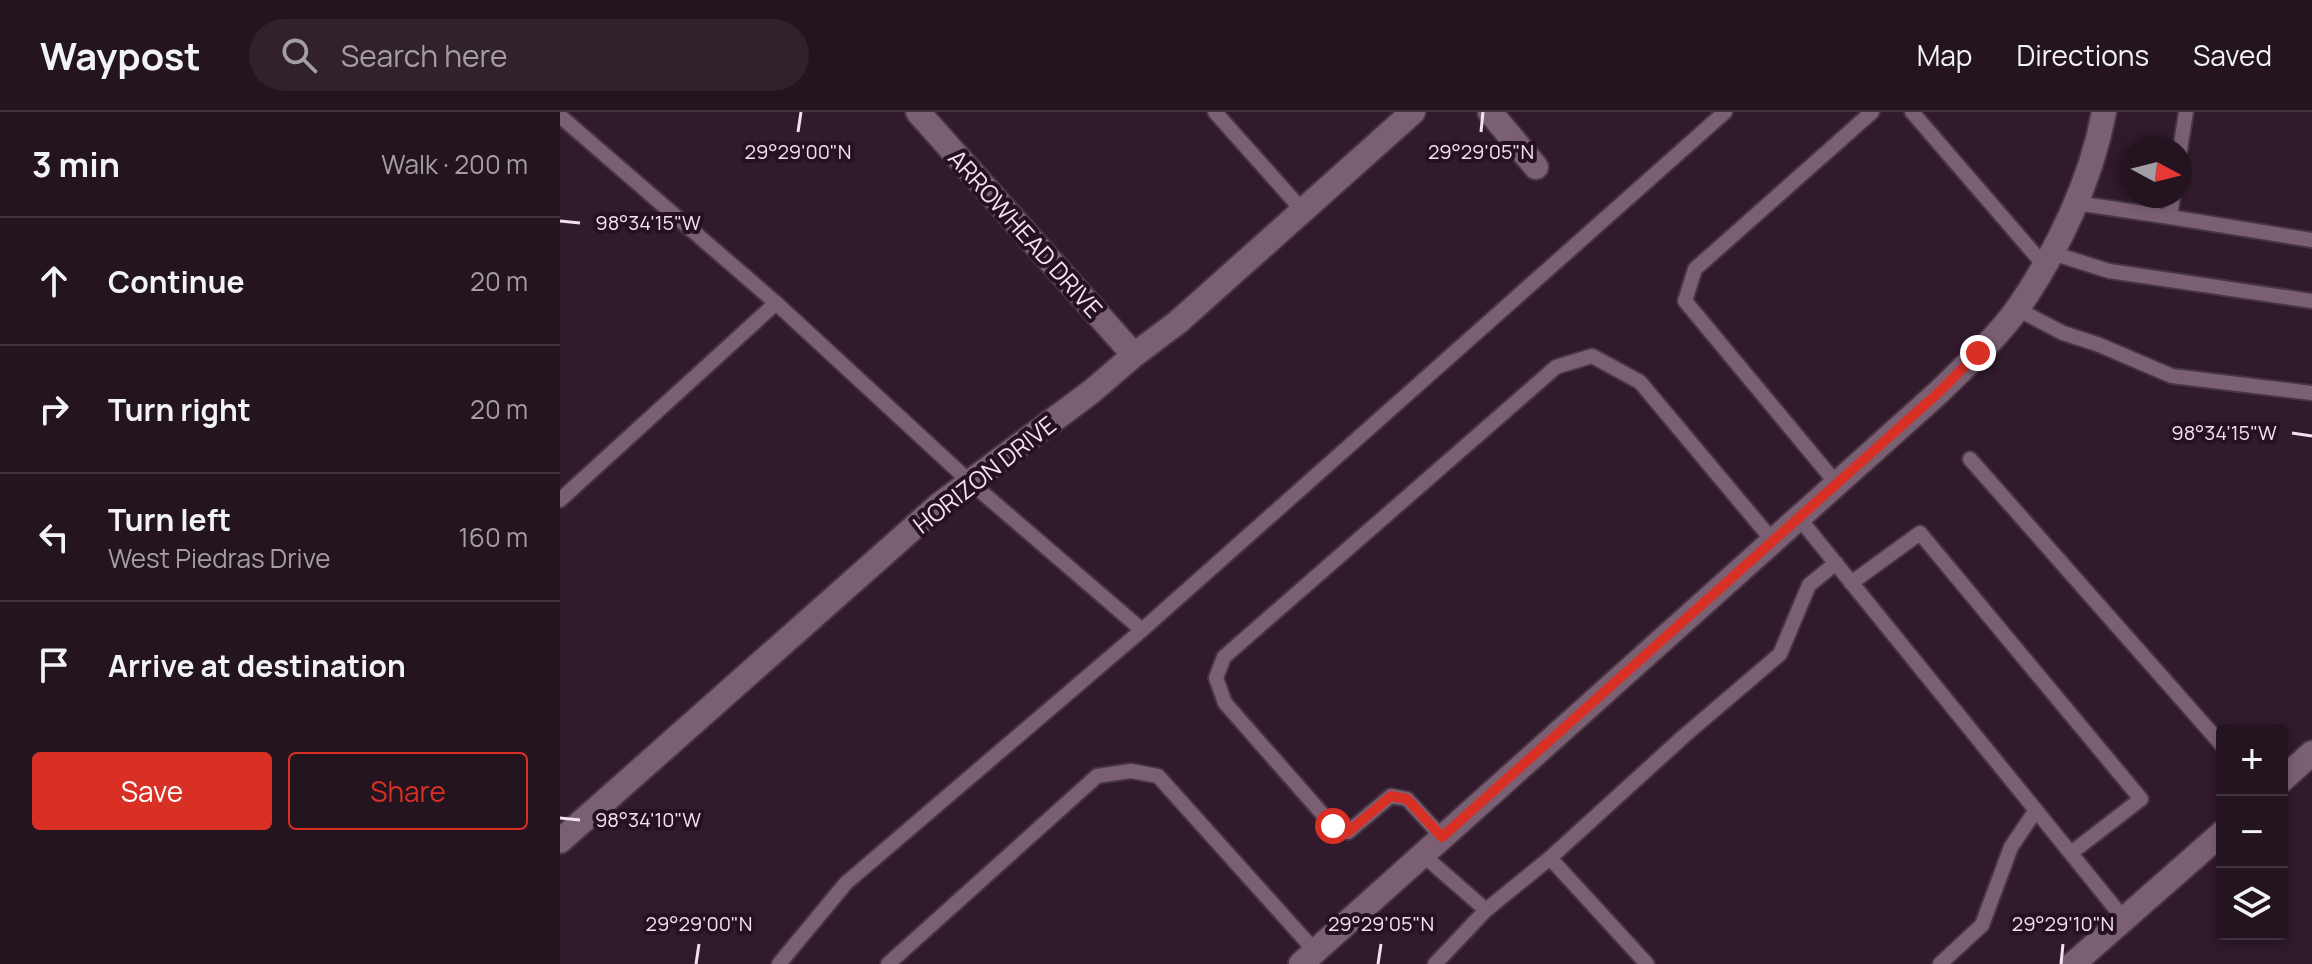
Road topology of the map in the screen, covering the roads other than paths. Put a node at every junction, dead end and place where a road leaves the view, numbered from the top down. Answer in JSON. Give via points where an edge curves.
{"nodes":[{"id":1,"x":918,"y":112,"type":"edge"},
{"id":2,"x":1215,"y":112,"type":"edge"},
{"id":3,"x":1413,"y":112,"type":"edge"},
{"id":4,"x":1490,"y":112,"type":"edge"},
{"id":5,"x":1725,"y":112,"type":"edge"},
{"id":6,"x":1872,"y":112,"type":"edge"},
{"id":7,"x":1912,"y":112,"type":"edge"},
{"id":8,"x":2104,"y":112,"type":"edge"},
{"id":9,"x":2186,"y":112,"type":"edge"},
{"id":10,"x":560,"y":116,"type":"edge"},
{"id":11,"x":2182,"y":136,"type":"edge"},
{"id":12,"x":1536,"y":167,"type":"dead end"},
{"id":13,"x":2076,"y":203,"type":"junction"},
{"id":14,"x":2171,"y":208,"type":"edge"},
{"id":15,"x":1303,"y":211,"type":"junction"},
{"id":16,"x":2170,"y":217,"type":"junction"},
{"id":17,"x":2312,"y":240,"type":"edge"},
{"id":18,"x":2048,"y":259,"type":"junction"},
{"id":19,"x":2312,"y":301,"type":"edge"},
{"id":20,"x":776,"y":303,"type":"junction"},
{"id":21,"x":2017,"y":309,"type":"junction"},
{"id":22,"x":1134,"y":355,"type":"junction"},
{"id":23,"x":2312,"y":393,"type":"edge"},
{"id":24,"x":1970,"y":459,"type":"dead end"},
{"id":25,"x":970,"y":482,"type":"junction"},
{"id":26,"x":1837,"y":484,"type":"junction"},
{"id":27,"x":560,"y":500,"type":"edge"},
{"id":28,"x":1799,"y":518,"type":"junction"},
{"id":29,"x":1773,"y":541,"type":"junction"},
{"id":30,"x":1836,"y":563,"type":"junction"},
{"id":31,"x":1851,"y":583,"type":"junction"},
{"id":32,"x":1142,"y":630,"type":"junction"},
{"id":33,"x":2216,"y":738,"type":"edge"},
{"id":34,"x":2312,"y":753,"type":"edge"},
{"id":35,"x":2288,"y":775,"type":"edge"},
{"id":36,"x":2036,"y":810,"type":"junction"},
{"id":37,"x":1442,"y":837,"type":"junction"},
{"id":38,"x":2216,"y":838,"type":"edge"},
{"id":39,"x":560,"y":841,"type":"edge"},
{"id":40,"x":2071,"y":853,"type":"junction"},
{"id":41,"x":1423,"y":855,"type":"junction"},
{"id":42,"x":1550,"y":858,"type":"junction"},
{"id":43,"x":1486,"y":910,"type":"junction"},
{"id":44,"x":2124,"y":919,"type":"junction"},
{"id":45,"x":1308,"y":958,"type":"edge"},
{"id":46,"x":779,"y":964,"type":"edge"},
{"id":47,"x":888,"y":964,"type":"edge"},
{"id":48,"x":1435,"y":964,"type":"edge"},
{"id":49,"x":1647,"y":964,"type":"edge"},
{"id":50,"x":1940,"y":964,"type":"edge"},
{"id":51,"x":2073,"y":964,"type":"edge"}],
"edges":[{"from":1,"to":22,"type":"street","name":"ARROWHEAD DRIVE"},
{"from":2,"to":15,"type":"lane"},
{"from":3,"to":15,"type":"street","name":"HORIZON DRIVE"},
{"from":4,"to":12,"type":"street"},
{"from":5,"to":32,"type":"lane"},
{"from":6,"to":26,"type":"lane","via":[[1695,269],[1685,301]]},
{"from":7,"to":18,"type":"lane"},
{"from":8,"to":13,"type":"street"},
{"from":9,"to":11,"type":"lane"},
{"from":10,"to":20,"type":"lane"},
{"from":13,"to":16,"type":"lane"},
{"from":13,"to":18,"type":"street"},
{"from":14,"to":16,"type":"lane"},
{"from":15,"to":22,"type":"street","name":"HORIZON DRIVE"},
{"from":16,"to":17,"type":"lane"},
{"from":18,"to":19,"type":"lane"},
{"from":18,"to":21,"type":"street"},
{"from":20,"to":25,"type":"lane"},
{"from":20,"to":27,"type":"lane"},
{"from":21,"to":23,"type":"lane","via":[[2172,376]]},
{"from":21,"to":26,"type":"street","via":[[1938,393]]},
{"from":22,"to":25,"type":"street","name":"HORIZON DRIVE"},
{"from":24,"to":33,"type":"lane"},
{"from":25,"to":32,"type":"lane"},
{"from":25,"to":39,"type":"street","name":"HORIZON DRIVE"},
{"from":26,"to":28,"type":"street"},
{"from":28,"to":29,"type":"street"},
{"from":28,"to":30,"type":"lane"},
{"from":29,"to":37,"type":"street"},
{"from":29,"to":37,"type":"lane","via":[[1640,382],[1592,356],[1556,367],[1224,657],[1216,678],[1225,703],[1333,826],[1348,832],[1391,796],[1407,799]]},
{"from":30,"to":31,"type":"lane"},
{"from":30,"to":42,"type":"lane","via":[[1809,585],[1780,654]]},
{"from":31,"to":36,"type":"lane"},
{"from":31,"to":40,"type":"lane","via":[[1920,533],[2141,799]]},
{"from":32,"to":46,"type":"lane","via":[[846,883]]},
{"from":34,"to":35,"type":"street"},
{"from":36,"to":40,"type":"lane"},
{"from":36,"to":50,"type":"lane","via":[[2011,847],[1982,925]]},
{"from":37,"to":41,"type":"street"},
{"from":38,"to":44,"type":"street"},
{"from":40,"to":44,"type":"lane"},
{"from":41,"to":43,"type":"lane"},
{"from":41,"to":45,"type":"street"},
{"from":42,"to":43,"type":"lane"},
{"from":42,"to":49,"type":"lane"},
{"from":43,"to":48,"type":"lane"},
{"from":44,"to":51,"type":"street"},
{"from":45,"to":47,"type":"lane","via":[[1158,776],[1131,771],[1097,776]]}]}
